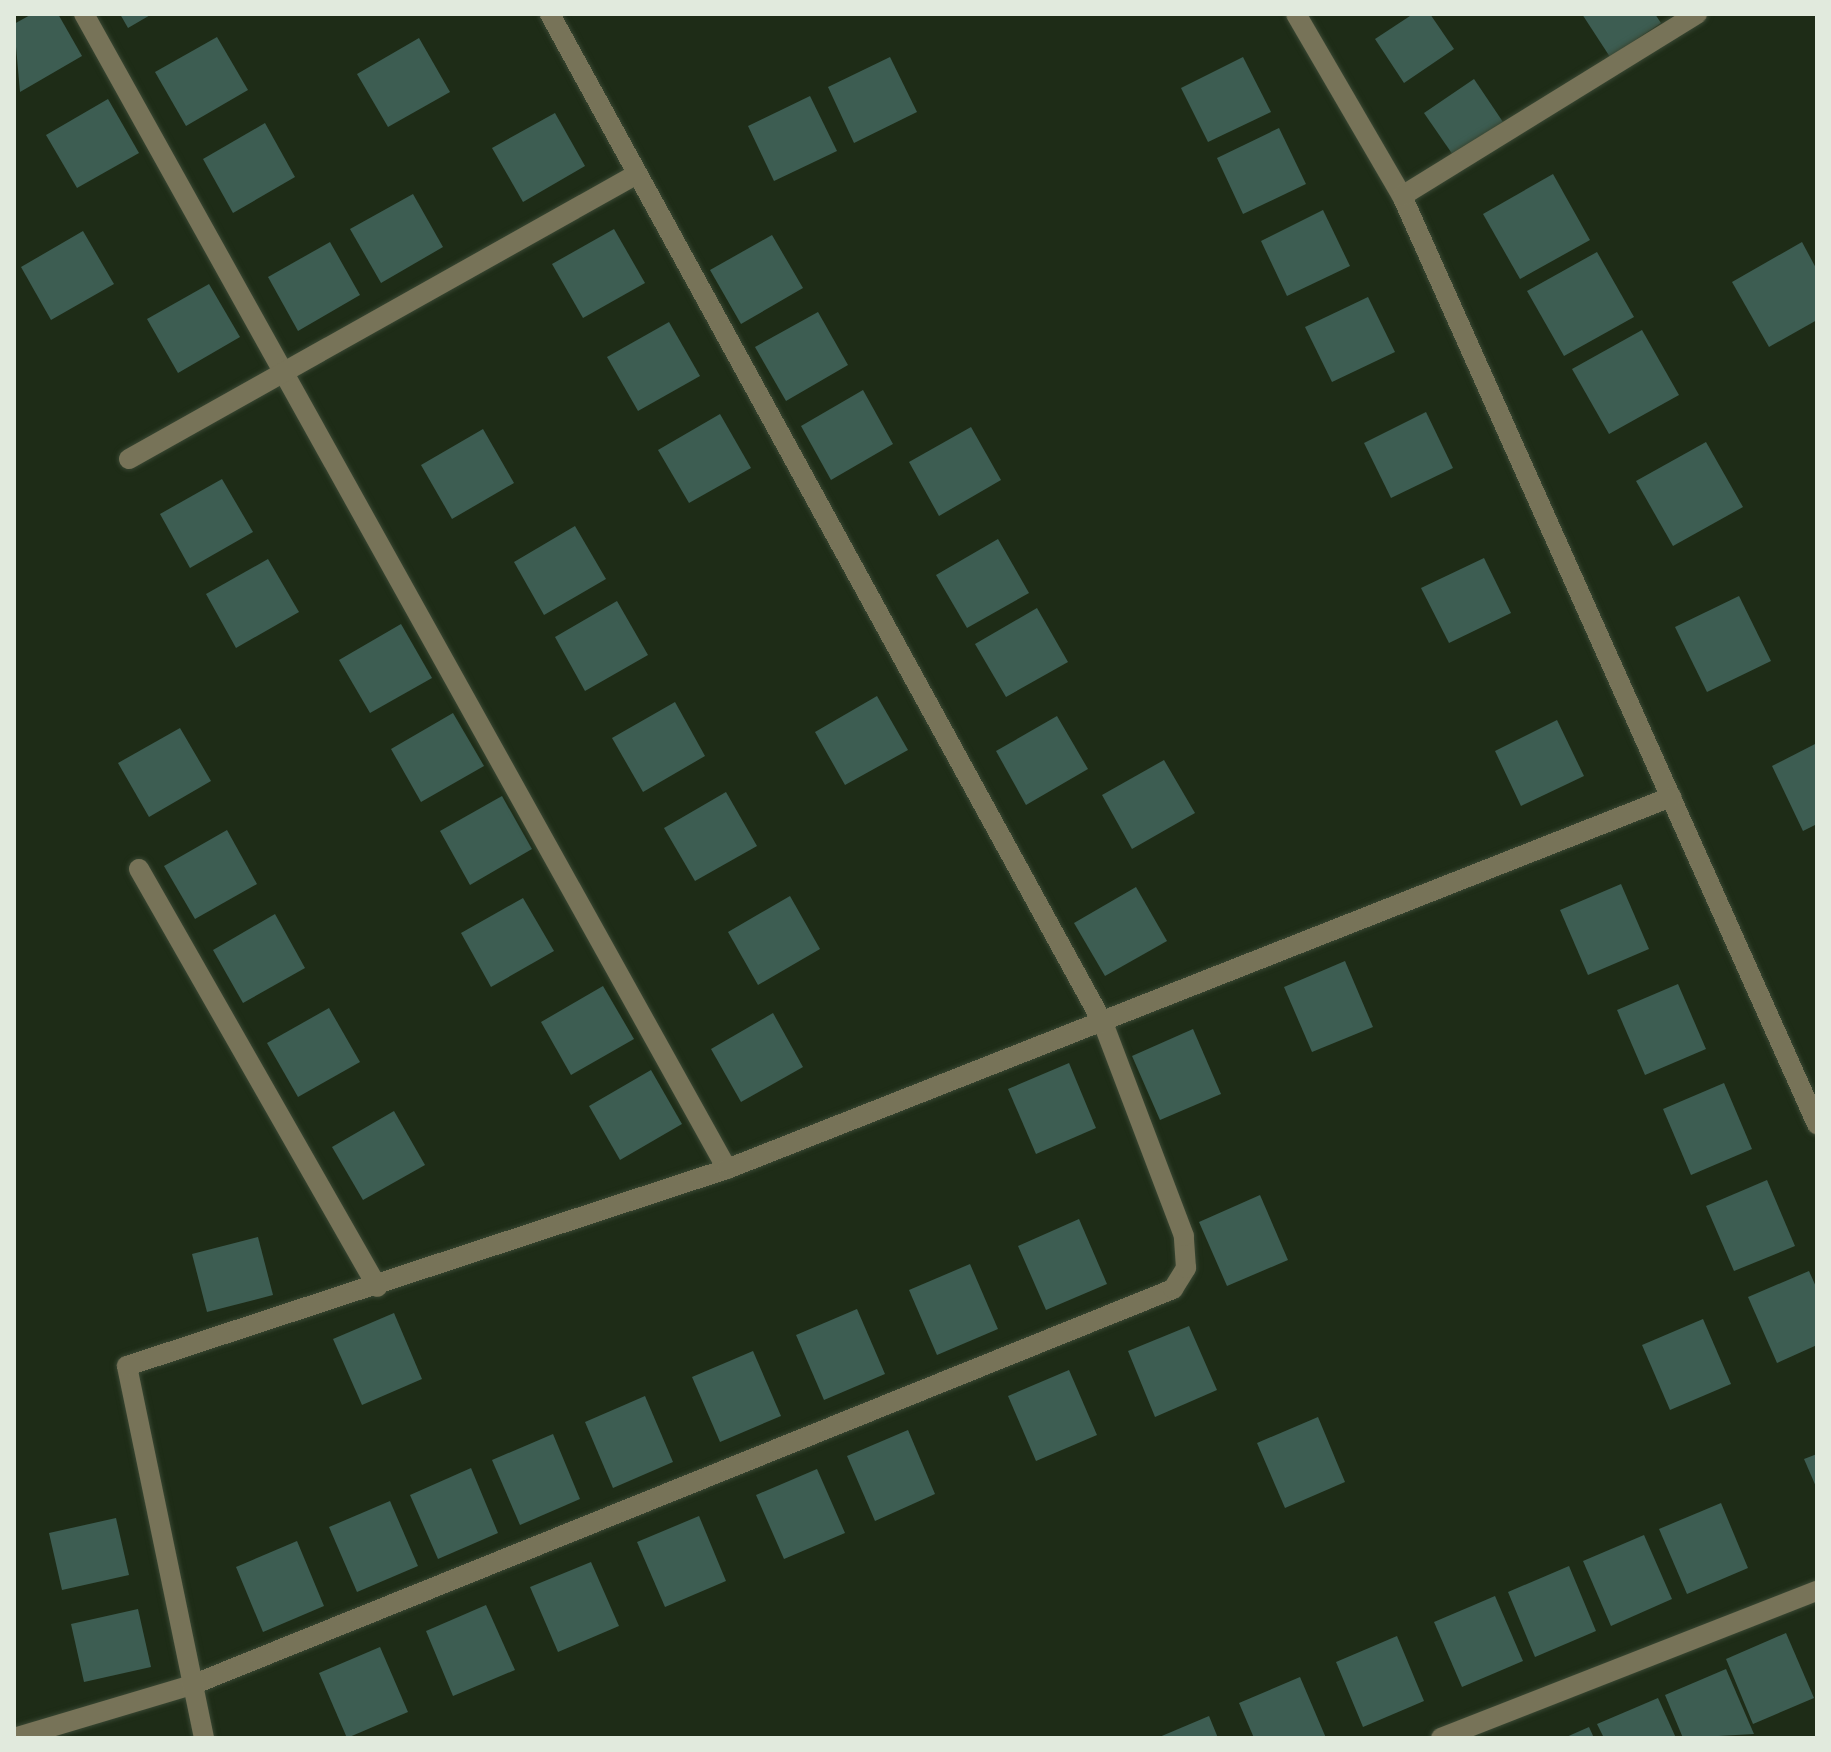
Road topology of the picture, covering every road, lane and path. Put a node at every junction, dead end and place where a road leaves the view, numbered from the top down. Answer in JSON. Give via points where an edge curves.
{"nodes":[{"id":1,"x":84,"y":14,"type":"edge"},
{"id":2,"x":550,"y":14,"type":"edge"},
{"id":3,"x":1296,"y":14,"type":"edge"},
{"id":4,"x":1697,"y":14,"type":"edge"},
{"id":5,"x":637,"y":174,"type":"junction"},
{"id":6,"x":1402,"y":196,"type":"junction"},
{"id":7,"x":283,"y":370,"type":"junction"},
{"id":8,"x":129,"y":459,"type":"dead end"},
{"id":9,"x":1671,"y":797,"type":"junction"},
{"id":10,"x":139,"y":869,"type":"dead end"},
{"id":11,"x":1103,"y":1023,"type":"junction"},
{"id":12,"x":1817,"y":1124,"type":"edge"},
{"id":13,"x":727,"y":1169,"type":"junction"},
{"id":14,"x":377,"y":1287,"type":"junction"},
{"id":15,"x":1817,"y":1591,"type":"edge"},
{"id":16,"x":192,"y":1685,"type":"junction"},
{"id":17,"x":14,"y":1738,"type":"edge"},
{"id":18,"x":204,"y":1738,"type":"edge"},
{"id":19,"x":1441,"y":1738,"type":"edge"}],
"edges":[{"from":1,"to":7,"type":"street"},
{"from":2,"to":5,"type":"street"},
{"from":3,"to":6,"type":"street"},
{"from":4,"to":6,"type":"street"},
{"from":5,"to":7,"type":"street"},
{"from":5,"to":11,"type":"street"},
{"from":6,"to":9,"type":"street"},
{"from":7,"to":8,"type":"street"},
{"from":7,"to":13,"type":"street"},
{"from":9,"to":11,"type":"street"},
{"from":9,"to":12,"type":"street"},
{"from":10,"to":14,"type":"street"},
{"from":11,"to":13,"type":"street"},
{"from":11,"to":16,"type":"street","via":[[1184,1236],[1186,1268],[1173,1289]]},
{"from":13,"to":14,"type":"street"},
{"from":14,"to":16,"type":"street","via":[[127,1366]]},
{"from":15,"to":19,"type":"street"},
{"from":16,"to":17,"type":"street"},
{"from":16,"to":18,"type":"street"}]}
